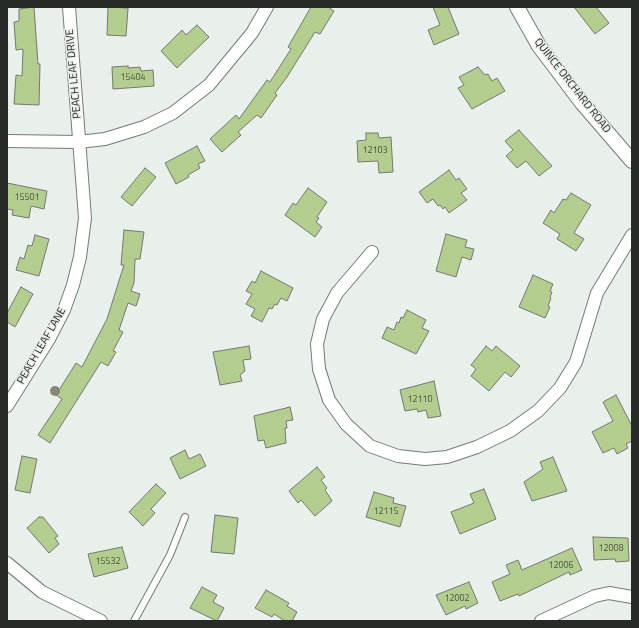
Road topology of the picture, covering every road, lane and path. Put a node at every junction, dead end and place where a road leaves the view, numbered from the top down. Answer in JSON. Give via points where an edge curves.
{"nodes":[{"id":1,"x":68,"y":7,"type":"edge"},
{"id":2,"x":267,"y":7,"type":"edge"},
{"id":3,"x":517,"y":7,"type":"edge"},
{"id":4,"x":7,"y":141,"type":"edge"},
{"id":5,"x":79,"y":142,"type":"junction"},
{"id":6,"x":632,"y":161,"type":"edge"},
{"id":7,"x":632,"y":235,"type":"edge"},
{"id":8,"x":372,"y":252,"type":"dead end"},
{"id":9,"x":7,"y":406,"type":"edge"},
{"id":10,"x":185,"y":517,"type":"dead end"},
{"id":11,"x":7,"y":563,"type":"edge"},
{"id":12,"x":632,"y":597,"type":"edge"},
{"id":13,"x":101,"y":621,"type":"edge"},
{"id":14,"x":134,"y":621,"type":"edge"},
{"id":15,"x":541,"y":621,"type":"edge"}],
"edges":[{"from":1,"to":5,"type":"street","name":"PEACH LEAF DRIVE"},
{"from":2,"to":5,"type":"street","via":[[252,33],[209,85],[173,113],[144,127],[105,140]]},
{"from":3,"to":6,"type":"street","name":"QUINCE ORCHARD ROAD","via":[[539,46],[582,103]]},
{"from":4,"to":5,"type":"street"},
{"from":5,"to":9,"type":"street","name":"PEACH LEAF LANE","via":[[85,218],[73,285],[49,339]]},
{"from":7,"to":8,"type":"street","via":[[597,293],[576,362],[560,388],[538,412],[510,431],[477,447],[447,457],[425,459],[398,456],[370,446],[346,424],[329,400],[319,370],[317,344],[323,319],[337,292]]},
{"from":10,"to":14,"type":"lane","via":[[170,555]]},
{"from":11,"to":13,"type":"street","via":[[42,592]]},
{"from":12,"to":15,"type":"street","via":[[609,593],[595,596]]}]}
